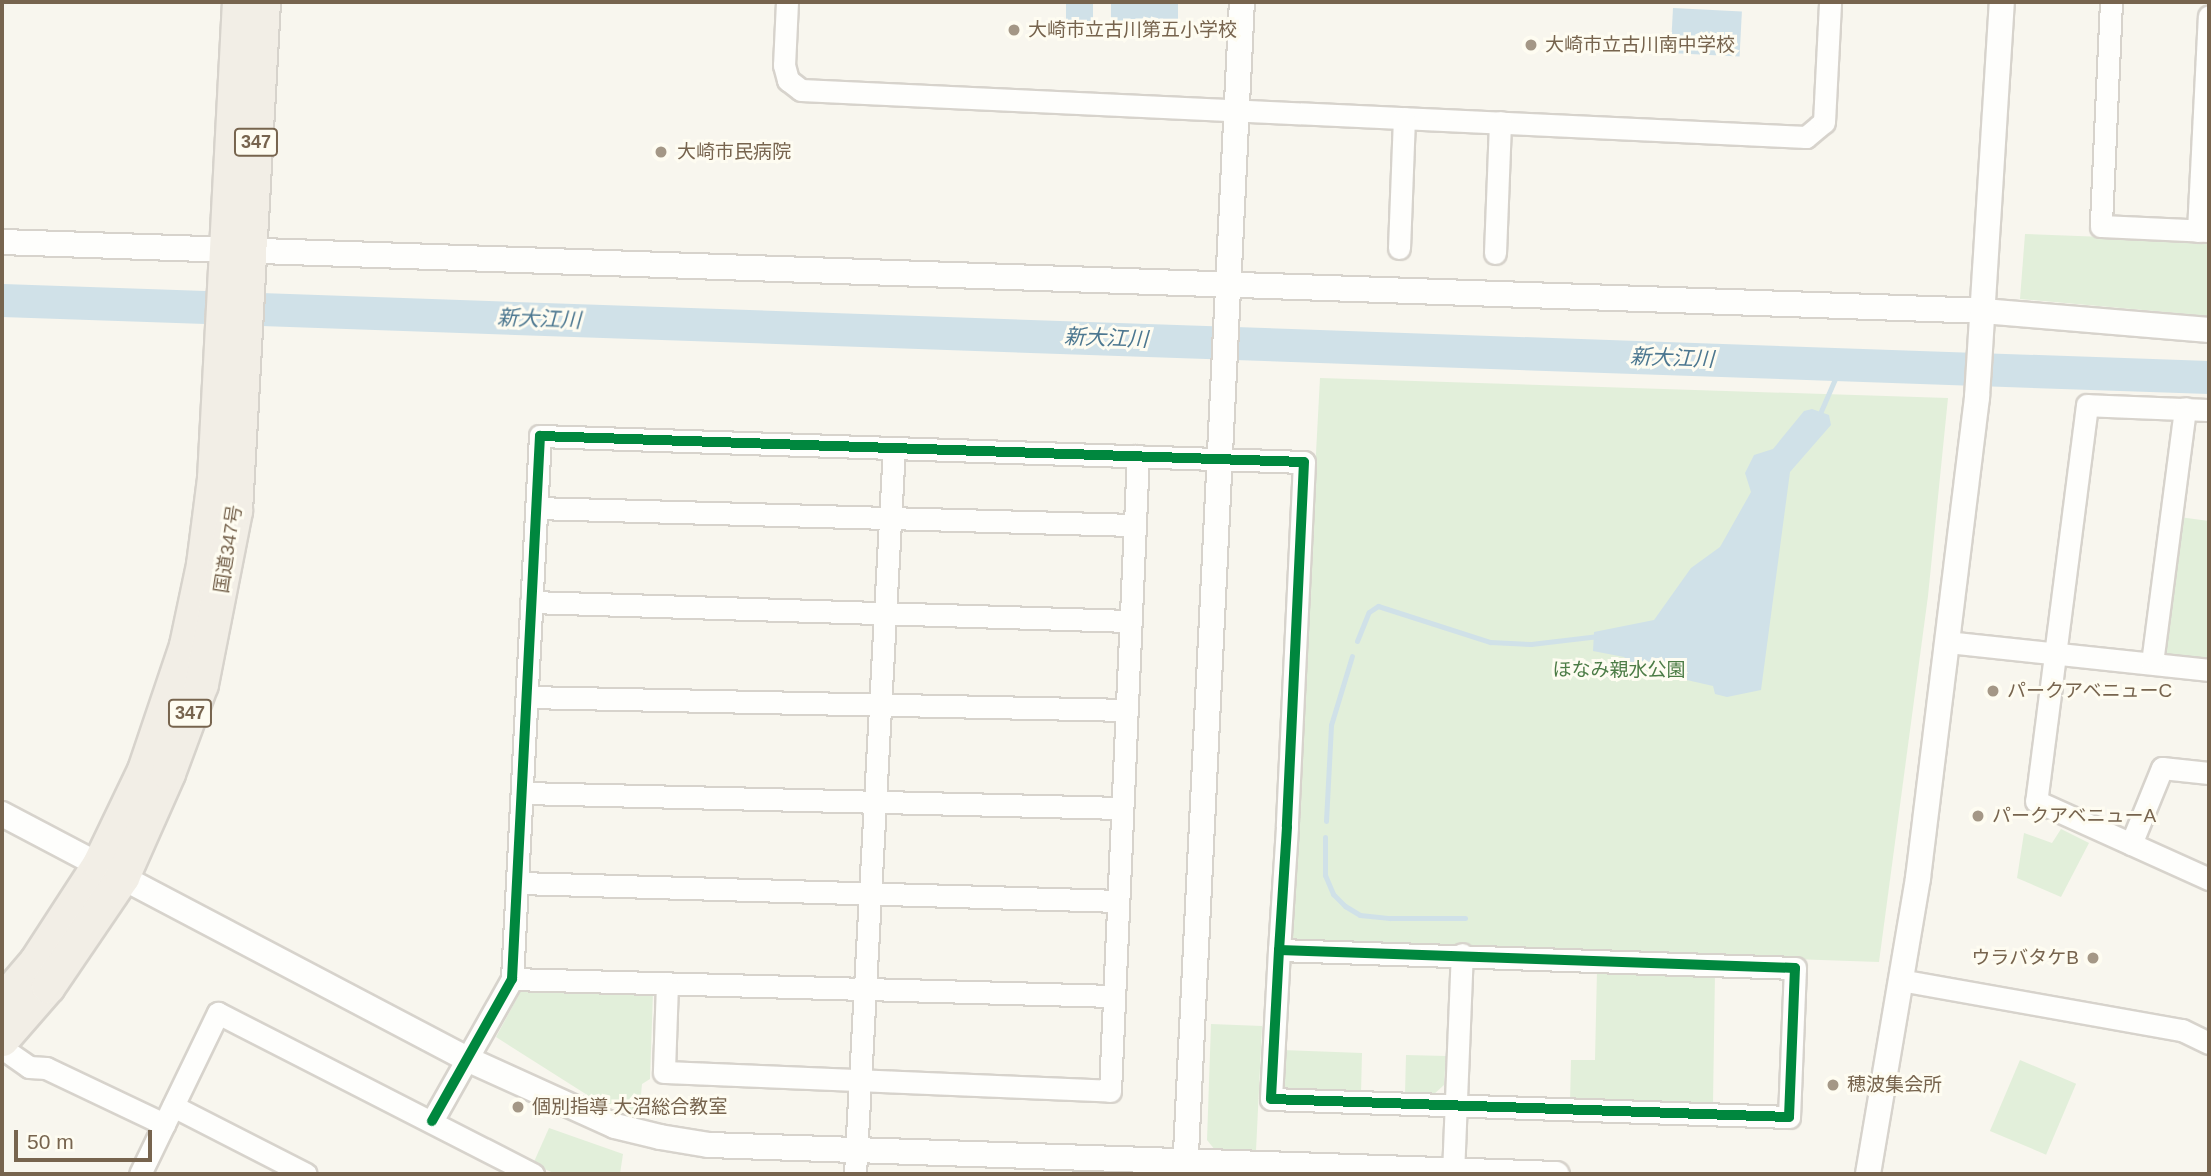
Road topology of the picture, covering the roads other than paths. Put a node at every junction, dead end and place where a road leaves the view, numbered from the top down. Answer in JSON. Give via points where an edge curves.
{"nodes":[{"id":1,"x":239,"y":2,"type":"edge"},
{"id":2,"x":263,"y":2,"type":"edge"},
{"id":3,"x":787,"y":2,"type":"edge"},
{"id":4,"x":1242,"y":2,"type":"edge"},
{"id":5,"x":1830,"y":2,"type":"edge"},
{"id":6,"x":2002,"y":2,"type":"edge"},
{"id":7,"x":2111,"y":2,"type":"edge"},
{"id":8,"x":2209,"y":27,"type":"edge"},
{"id":9,"x":1237,"y":110,"type":"junction"},
{"id":10,"x":1404,"y":118,"type":"junction"},
{"id":11,"x":1500,"y":122,"type":"junction"},
{"id":12,"x":2206,"y":132,"type":"edge"},
{"id":13,"x":2203,"y":231,"type":"edge"},
{"id":14,"x":2,"y":242,"type":"edge"},
{"id":15,"x":1399,"y":248,"type":"dead end"},
{"id":16,"x":1495,"y":253,"type":"dead end"},
{"id":17,"x":238,"y":266,"type":"junction"},
{"id":18,"x":1228,"y":285,"type":"junction"},
{"id":19,"x":1983,"y":311,"type":"junction"},
{"id":20,"x":2209,"y":330,"type":"edge"},
{"id":21,"x":2185,"y":408,"type":"junction"},
{"id":22,"x":2209,"y":410,"type":"edge"},
{"id":23,"x":894,"y":448,"type":"junction"},
{"id":24,"x":1138,"y":456,"type":"junction"},
{"id":25,"x":1221,"y":459,"type":"junction"},
{"id":26,"x":536,"y":508,"type":"junction"},
{"id":27,"x":890,"y":518,"type":"junction"},
{"id":28,"x":1135,"y":525,"type":"junction"},
{"id":29,"x":531,"y":603,"type":"junction"},
{"id":30,"x":885,"y":613,"type":"junction"},
{"id":31,"x":1130,"y":621,"type":"junction"},
{"id":32,"x":1947,"y":642,"type":"junction"},
{"id":33,"x":2056,"y":653,"type":"junction"},
{"id":34,"x":2152,"y":663,"type":"junction"},
{"id":35,"x":2209,"y":670,"type":"edge"},
{"id":36,"x":527,"y":697,"type":"junction"},
{"id":37,"x":880,"y":705,"type":"junction"},
{"id":38,"x":1126,"y":710,"type":"junction"},
{"id":39,"x":2209,"y":773,"type":"edge"},
{"id":40,"x":524,"y":793,"type":"junction"},
{"id":41,"x":875,"y":802,"type":"junction"},
{"id":42,"x":1122,"y":808,"type":"junction"},
{"id":43,"x":2,"y":814,"type":"edge"},
{"id":44,"x":2131,"y":844,"type":"junction"},
{"id":45,"x":110,"y":870,"type":"junction"},
{"id":46,"x":2209,"y":879,"type":"edge"},
{"id":47,"x":520,"y":883,"type":"junction"},
{"id":48,"x":870,"y":893,"type":"junction"},
{"id":49,"x":1118,"y":901,"type":"junction"},
{"id":50,"x":1279,"y":950,"type":"junction"},
{"id":51,"x":1462,"y":954,"type":"junction"},
{"id":52,"x":512,"y":979,"type":"junction"},
{"id":53,"x":1900,"y":980,"type":"junction"},
{"id":54,"x":667,"y":984,"type":"junction"},
{"id":55,"x":865,"y":989,"type":"junction"},
{"id":56,"x":1114,"y":996,"type":"junction"},
{"id":57,"x":2,"y":1001,"type":"edge"},
{"id":58,"x":2,"y":1039,"type":"edge"},
{"id":59,"x":2209,"y":1043,"type":"edge"},
{"id":60,"x":2,"y":1048,"type":"edge"},
{"id":61,"x":467,"y":1059,"type":"junction"},
{"id":62,"x":860,"y":1080,"type":"junction"},
{"id":63,"x":1456,"y":1107,"type":"junction"},
{"id":64,"x":169,"y":1115,"type":"junction"},
{"id":65,"x":432,"y":1121,"type":"junction"},
{"id":66,"x":855,"y":1162,"type":"edge"},
{"id":67,"x":1186,"y":1168,"type":"edge"},
{"id":68,"x":1454,"y":1172,"type":"edge"},
{"id":69,"x":140,"y":1174,"type":"edge"},
{"id":70,"x":306,"y":1174,"type":"edge"},
{"id":71,"x":533,"y":1174,"type":"edge"},
{"id":72,"x":1557,"y":1174,"type":"edge"},
{"id":73,"x":1868,"y":1174,"type":"edge"}],
"edges":[{"from":1,"to":17,"type":"highway","name":"国道347号","number":"347"},
{"from":2,"to":17,"type":"highway","name":"国道347号","number":"347"},
{"from":3,"to":9,"type":"street","via":[[784,65],[788,80],[801,90]]},
{"from":4,"to":9,"type":"street"},
{"from":5,"to":11,"type":"street","via":[[1824,122],[1806,137]]},
{"from":6,"to":19,"type":"street"},
{"from":7,"to":13,"type":"street","via":[[2101,226]]},
{"from":8,"to":12,"type":"street"},
{"from":9,"to":10,"type":"street"},
{"from":9,"to":18,"type":"street"},
{"from":10,"to":11,"type":"street"},
{"from":10,"to":15,"type":"street"},
{"from":11,"to":16,"type":"street"},
{"from":12,"to":13,"type":"street"},
{"from":14,"to":17,"type":"street"},
{"from":17,"to":18,"type":"street"},
{"from":17,"to":45,"type":"highway","name":"国道347号","number":"347","via":[[235,510],[201,684],[169,773]]},
{"from":18,"to":19,"type":"street"},
{"from":18,"to":25,"type":"street"},
{"from":19,"to":20,"type":"street"},
{"from":19,"to":32,"type":"street"},
{"from":21,"to":22,"type":"street"},
{"from":21,"to":33,"type":"street","via":[[2087,405]]},
{"from":21,"to":34,"type":"street"},
{"from":23,"to":24,"type":"street"},
{"from":23,"to":26,"type":"street","via":[[540,436]]},
{"from":23,"to":27,"type":"street"},
{"from":24,"to":25,"type":"street"},
{"from":24,"to":28,"type":"street"},
{"from":25,"to":50,"type":"street","via":[[1304,462]]},
{"from":25,"to":67,"type":"street"},
{"from":26,"to":27,"type":"street"},
{"from":26,"to":29,"type":"street"},
{"from":27,"to":28,"type":"street"},
{"from":27,"to":30,"type":"street"},
{"from":28,"to":31,"type":"street"},
{"from":29,"to":30,"type":"street"},
{"from":29,"to":36,"type":"street"},
{"from":30,"to":31,"type":"street"},
{"from":30,"to":37,"type":"street"},
{"from":31,"to":38,"type":"street"},
{"from":32,"to":33,"type":"street"},
{"from":32,"to":53,"type":"street","via":[[1918,878]]},
{"from":33,"to":34,"type":"street"},
{"from":33,"to":44,"type":"street","via":[[2036,801]]},
{"from":34,"to":35,"type":"street"},
{"from":36,"to":37,"type":"street"},
{"from":36,"to":40,"type":"street"},
{"from":37,"to":38,"type":"street"},
{"from":37,"to":41,"type":"street"},
{"from":38,"to":42,"type":"street"},
{"from":39,"to":44,"type":"street","via":[[2162,768]]},
{"from":40,"to":41,"type":"street"},
{"from":40,"to":47,"type":"street"},
{"from":41,"to":42,"type":"street"},
{"from":41,"to":48,"type":"street"},
{"from":42,"to":49,"type":"street"},
{"from":43,"to":45,"type":"street"},
{"from":44,"to":46,"type":"street"},
{"from":45,"to":57,"type":"highway","name":"国道347号","number":"347"},
{"from":45,"to":58,"type":"highway","name":"国道347号","number":"347","via":[[48,986]]},
{"from":45,"to":61,"type":"street"},
{"from":47,"to":48,"type":"street"},
{"from":47,"to":52,"type":"street"},
{"from":48,"to":49,"type":"street"},
{"from":48,"to":55,"type":"street"},
{"from":49,"to":56,"type":"street"},
{"from":50,"to":51,"type":"street"},
{"from":50,"to":63,"type":"street","via":[[1272,1099]]},
{"from":51,"to":63,"type":"street"},
{"from":51,"to":63,"type":"street","via":[[1795,968],[1788,1117]]},
{"from":52,"to":54,"type":"street"},
{"from":52,"to":61,"type":"street"},
{"from":53,"to":59,"type":"street","via":[[2182,1030]]},
{"from":53,"to":73,"type":"street"},
{"from":54,"to":55,"type":"street"},
{"from":54,"to":62,"type":"street","via":[[664,1072]]},
{"from":55,"to":56,"type":"street"},
{"from":55,"to":62,"type":"street"},
{"from":56,"to":62,"type":"street","via":[[1110,1091]]},
{"from":60,"to":64,"type":"street","via":[[29,1066],[46,1068]]},
{"from":61,"to":65,"type":"street"},
{"from":61,"to":66,"type":"street","via":[[604,1122],[660,1137]]},
{"from":62,"to":66,"type":"street"},
{"from":63,"to":68,"type":"street"},
{"from":64,"to":65,"type":"street","via":[[218,1013]]},
{"from":64,"to":69,"type":"street"},
{"from":64,"to":70,"type":"street"},
{"from":65,"to":71,"type":"street"},
{"from":66,"to":67,"type":"street"},
{"from":67,"to":68,"type":"street"},
{"from":68,"to":72,"type":"street"}]}
